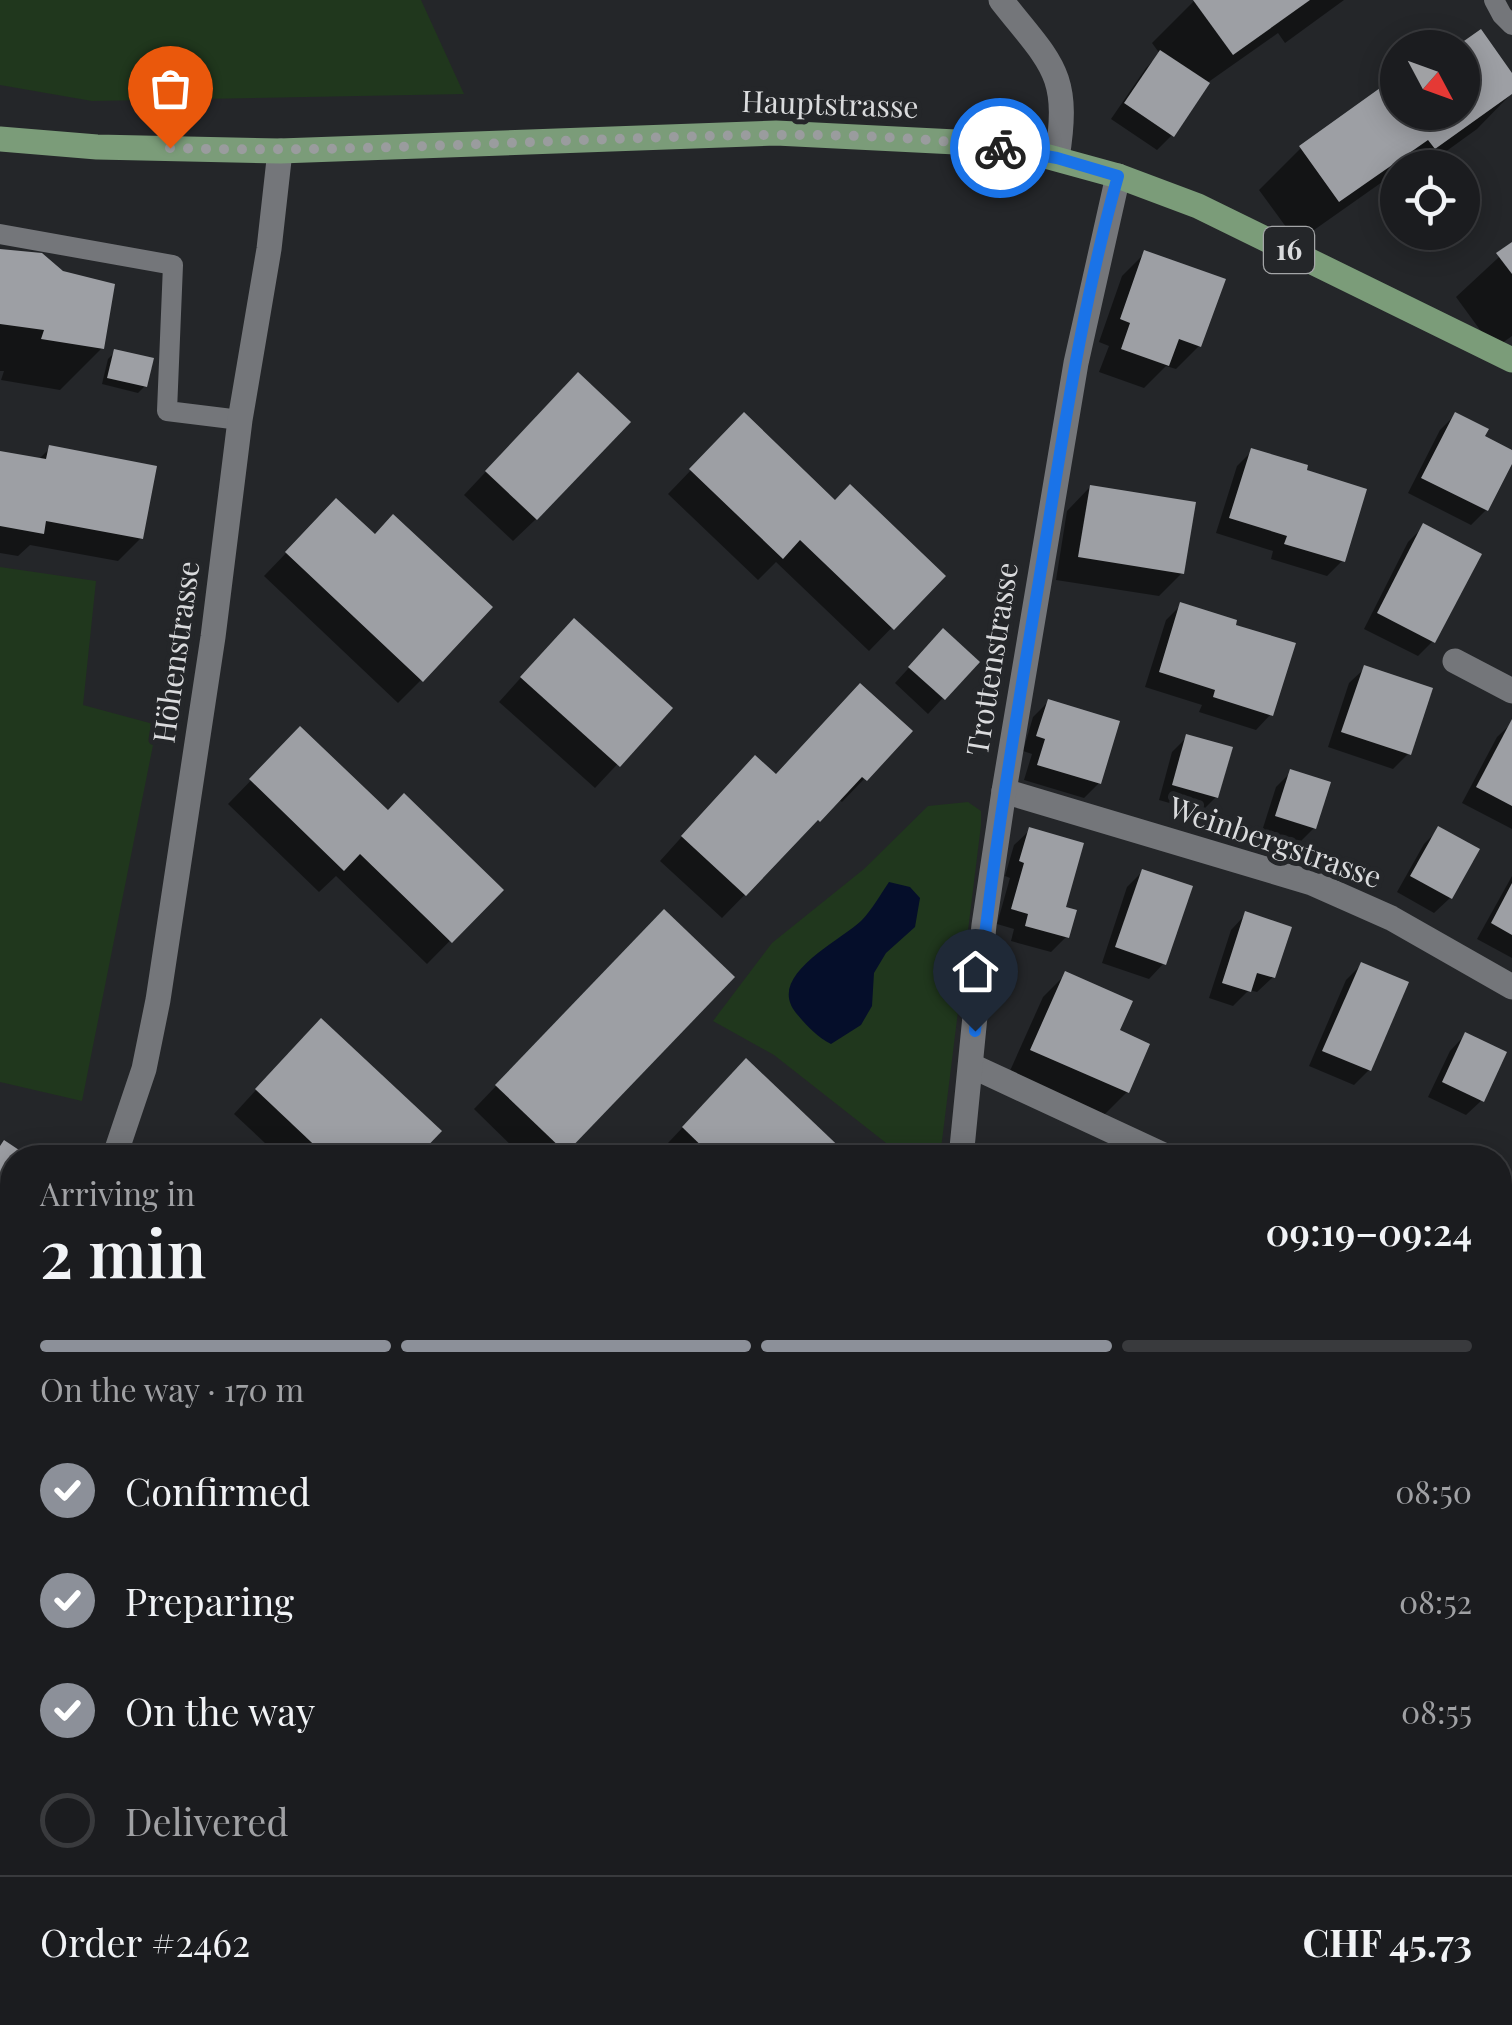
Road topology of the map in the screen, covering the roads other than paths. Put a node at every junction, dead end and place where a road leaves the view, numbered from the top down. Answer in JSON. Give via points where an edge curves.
{"nodes":[{"id":1,"x":1001,"y":0,"type":"edge"},
{"id":2,"x":1494,"y":0,"type":"edge"},
{"id":3,"x":1512,"y":25,"type":"edge"},
{"id":4,"x":0,"y":139,"type":"edge"},
{"id":5,"x":280,"y":151,"type":"junction"},
{"id":6,"x":1057,"y":158,"type":"junction"},
{"id":7,"x":1118,"y":176,"type":"junction"},
{"id":8,"x":0,"y":234,"type":"edge"},
{"id":9,"x":1512,"y":360,"type":"edge"},
{"id":10,"x":240,"y":420,"type":"junction"},
{"id":11,"x":1456,"y":661,"type":"dead end"},
{"id":12,"x":1512,"y":691,"type":"edge"},
{"id":13,"x":1004,"y":792,"type":"junction"},
{"id":14,"x":1512,"y":988,"type":"edge"},
{"id":15,"x":972,"y":1066,"type":"junction"},
{"id":16,"x":118,"y":1145,"type":"edge"},
{"id":17,"x":963,"y":1145,"type":"edge"},
{"id":18,"x":1142,"y":1145,"type":"edge"}],
"edges":[{"from":1,"to":6,"type":"street","via":[[1060,84]]},
{"from":2,"to":3,"type":"lane"},
{"from":4,"to":5,"type":"main road","number":"16"},
{"from":5,"to":6,"type":"main road","name":"Hauptstrasse","number":"16","via":[[776,132],[956,142]]},
{"from":5,"to":10,"type":"street","name":"Höhenstrasse"},
{"from":6,"to":7,"type":"main road","name":"Hauptstrasse","number":"16"},
{"from":7,"to":9,"type":"main road","name":"Hauptstrasse","number":"16","via":[[1198,206]]},
{"from":7,"to":13,"type":"street","name":"Trottenstrasse","via":[[1076,364]]},
{"from":8,"to":10,"type":"lane","via":[[173,265],[167,412]]},
{"from":10,"to":16,"type":"street","name":"Höhenstrasse","via":[[158,1000]]},
{"from":11,"to":12,"type":"street"},
{"from":13,"to":14,"type":"street","name":"Weinbergstrasse","via":[[1312,883],[1392,918]]},
{"from":13,"to":15,"type":"street","name":"Trottenstrasse"},
{"from":15,"to":17,"type":"street","name":"Trottenstrasse"},
{"from":15,"to":18,"type":"street"}]}
